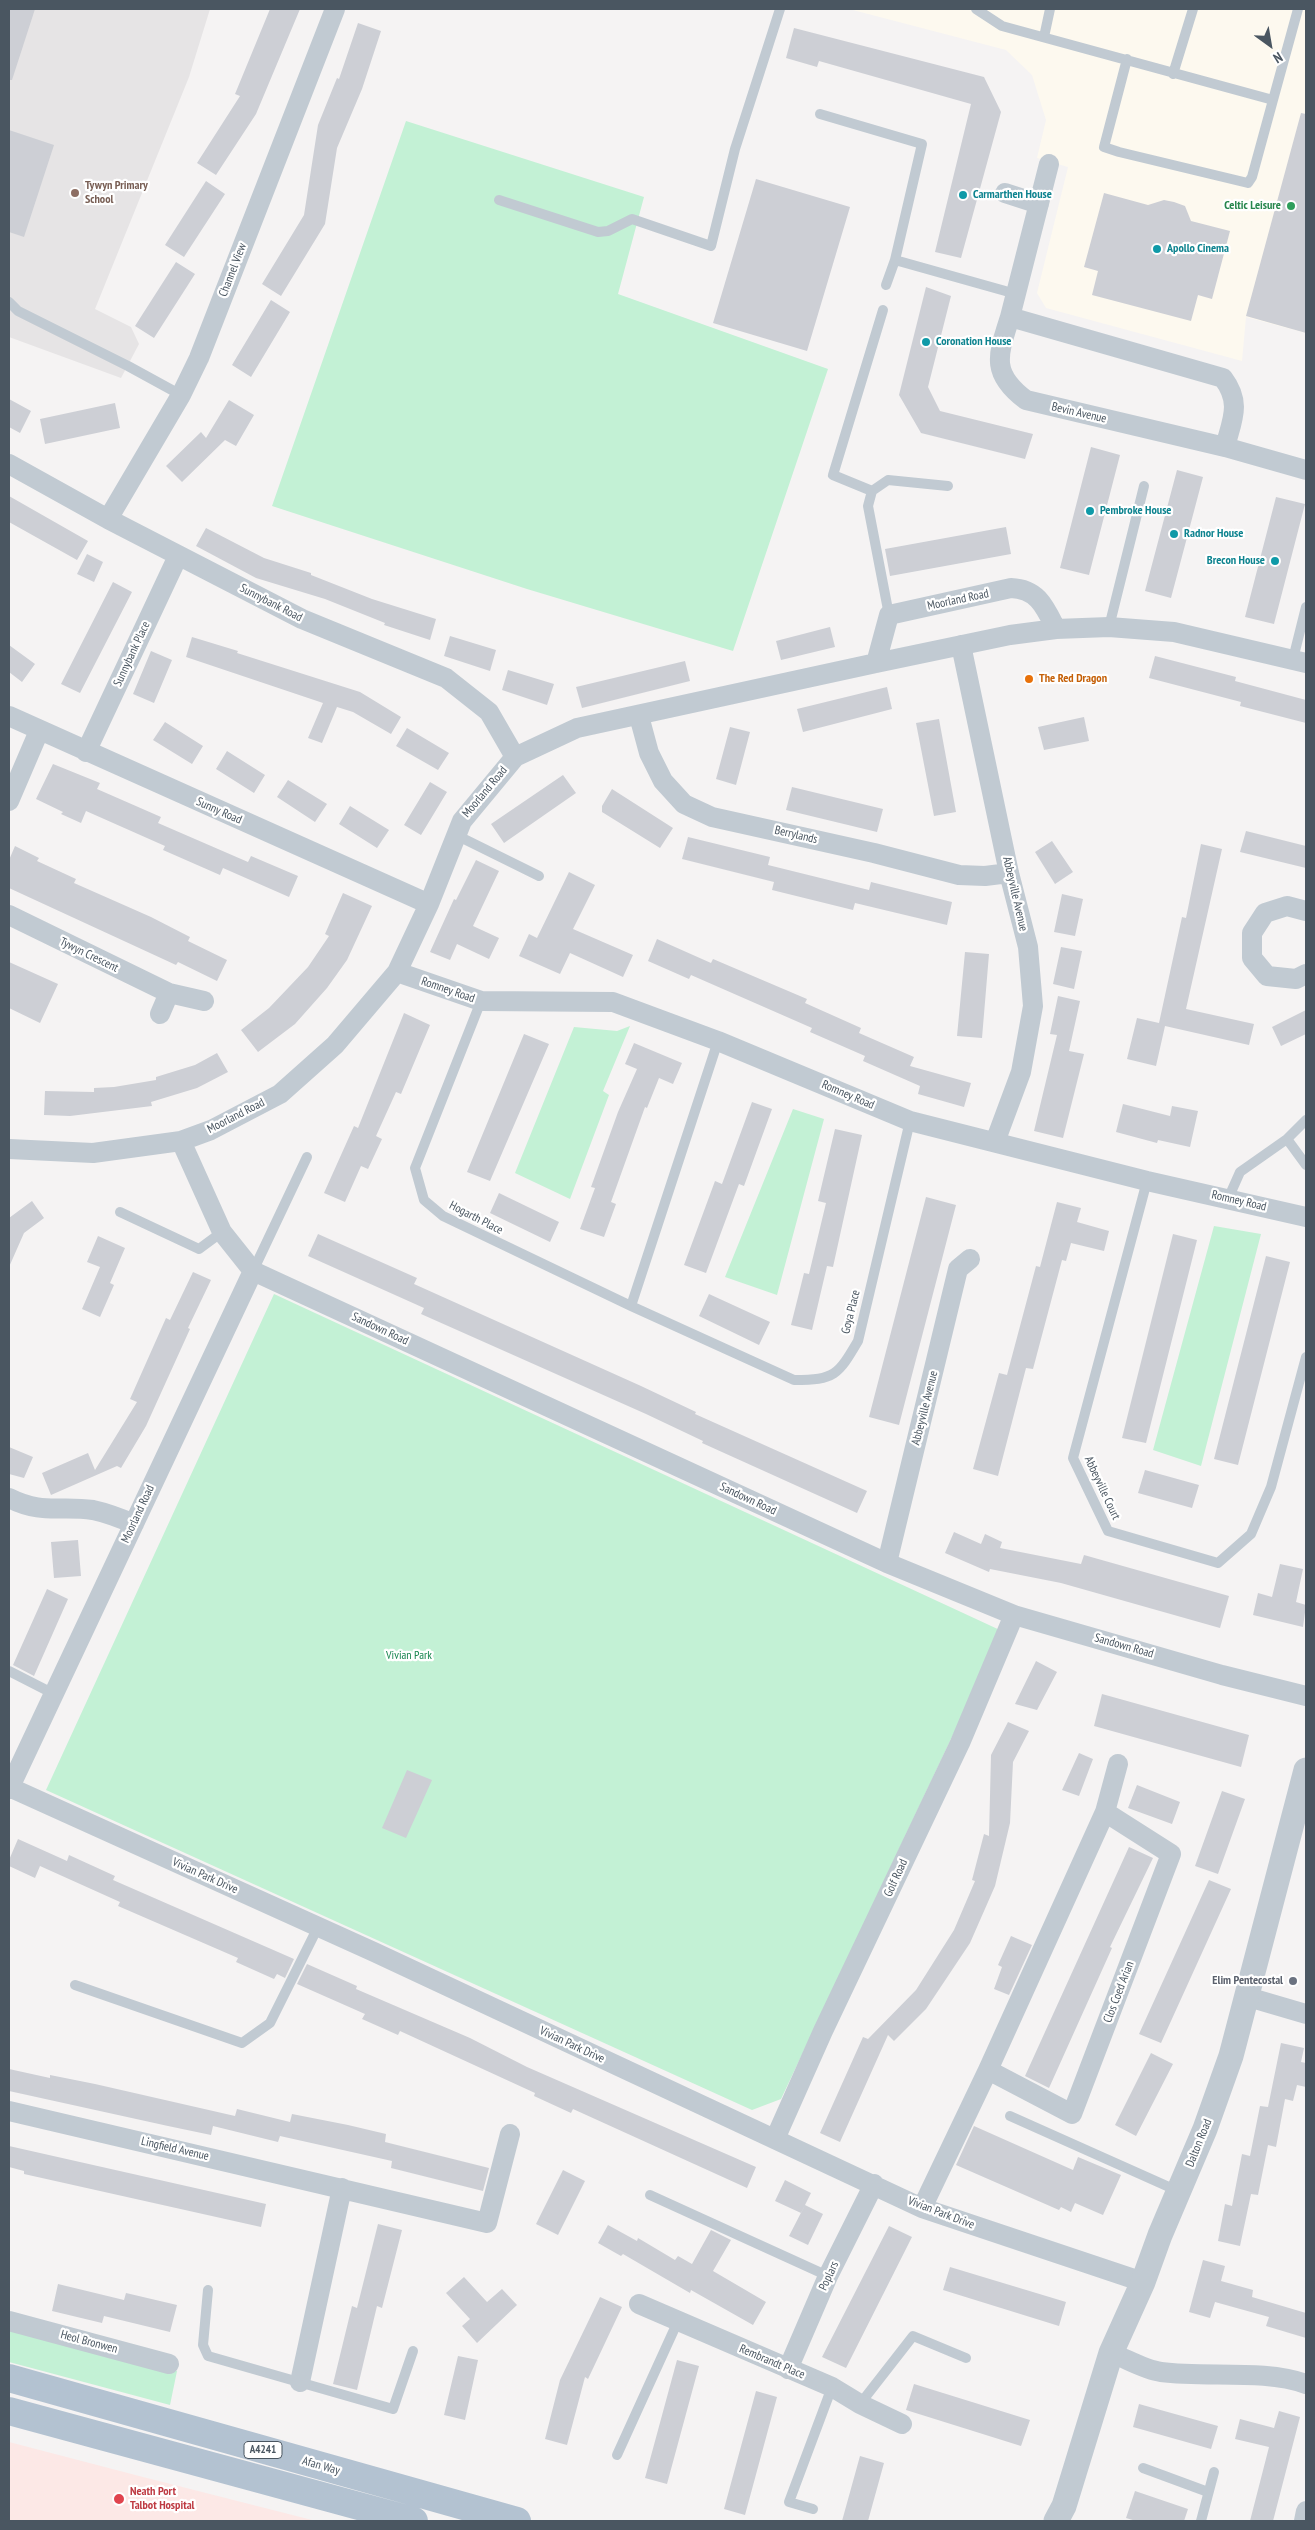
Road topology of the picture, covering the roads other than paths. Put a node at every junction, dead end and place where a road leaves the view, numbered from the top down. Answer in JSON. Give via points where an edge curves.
{"nodes":[{"id":1,"x":335,"y":9,"type":"edge"},
{"id":2,"x":780,"y":9,"type":"edge"},
{"id":3,"x":976,"y":9,"type":"edge"},
{"id":4,"x":1050,"y":9,"type":"edge"},
{"id":5,"x":1193,"y":9,"type":"edge"},
{"id":6,"x":1298,"y":9,"type":"edge"},
{"id":7,"x":1044,"y":37,"type":"junction"},
{"id":8,"x":1126,"y":59,"type":"junction"},
{"id":9,"x":1173,"y":74,"type":"junction"},
{"id":10,"x":1273,"y":100,"type":"junction"},
{"id":11,"x":820,"y":114,"type":"dead end"},
{"id":12,"x":1049,"y":164,"type":"dead end"},
{"id":13,"x":1005,"y":193,"type":"dead end"},
{"id":14,"x":499,"y":200,"type":"dead end"},
{"id":15,"x":1039,"y":204,"type":"junction"},
{"id":16,"x":895,"y":260,"type":"junction"},
{"id":17,"x":886,"y":285,"type":"dead end"},
{"id":18,"x":1016,"y":294,"type":"junction"},
{"id":19,"x":9,"y":302,"type":"edge"},
{"id":20,"x":883,"y":310,"type":"dead end"},
{"id":21,"x":1010,"y":317,"type":"junction"},
{"id":22,"x":180,"y":395,"type":"junction"},
{"id":23,"x":1225,"y":447,"type":"junction"},
{"id":24,"x":9,"y":464,"type":"edge"},
{"id":25,"x":1306,"y":470,"type":"edge"},
{"id":26,"x":948,"y":486,"type":"dead end"},
{"id":27,"x":1144,"y":486,"type":"dead end"},
{"id":28,"x":872,"y":491,"type":"junction"},
{"id":29,"x":108,"y":519,"type":"junction"},
{"id":30,"x":178,"y":556,"type":"junction"},
{"id":31,"x":1306,"y":608,"type":"edge"},
{"id":32,"x":889,"y":615,"type":"junction"},
{"id":33,"x":1109,"y":627,"type":"junction"},
{"id":34,"x":1056,"y":629,"type":"junction"},
{"id":35,"x":961,"y":645,"type":"junction"},
{"id":36,"x":1300,"y":661,"type":"edge"},
{"id":37,"x":876,"y":662,"type":"junction"},
{"id":38,"x":9,"y":716,"type":"edge"},
{"id":39,"x":639,"y":716,"type":"junction"},
{"id":40,"x":39,"y":731,"type":"junction"},
{"id":41,"x":86,"y":752,"type":"junction"},
{"id":42,"x":515,"y":757,"type":"junction"},
{"id":43,"x":9,"y":801,"type":"edge"},
{"id":44,"x":456,"y":835,"type":"junction"},
{"id":45,"x":1009,"y":873,"type":"junction"},
{"id":46,"x":539,"y":876,"type":"dead end"},
{"id":47,"x":429,"y":904,"type":"junction"},
{"id":48,"x":1306,"y":911,"type":"edge"},
{"id":49,"x":9,"y":915,"type":"edge"},
{"id":50,"x":397,"y":972,"type":"junction"},
{"id":51,"x":1306,"y":974,"type":"edge"},
{"id":52,"x":169,"y":993,"type":"junction"},
{"id":53,"x":204,"y":1001,"type":"dead end"},
{"id":54,"x":481,"y":1001,"type":"junction"},
{"id":55,"x":160,"y":1014,"type":"dead end"},
{"id":56,"x":718,"y":1041,"type":"junction"},
{"id":57,"x":1306,"y":1120,"type":"edge"},
{"id":58,"x":910,"y":1121,"type":"junction"},
{"id":59,"x":1287,"y":1139,"type":"junction"},
{"id":60,"x":181,"y":1141,"type":"junction"},
{"id":61,"x":995,"y":1142,"type":"junction"},
{"id":62,"x":9,"y":1149,"type":"edge"},
{"id":63,"x":307,"y":1158,"type":"dead end"},
{"id":64,"x":1306,"y":1165,"type":"edge"},
{"id":65,"x":1147,"y":1181,"type":"junction"},
{"id":66,"x":1228,"y":1199,"type":"junction"},
{"id":67,"x":120,"y":1212,"type":"dead end"},
{"id":68,"x":1306,"y":1216,"type":"edge"},
{"id":69,"x":222,"y":1232,"type":"junction"},
{"id":70,"x":970,"y":1259,"type":"dead end"},
{"id":71,"x":253,"y":1271,"type":"junction"},
{"id":72,"x":630,"y":1306,"type":"junction"},
{"id":73,"x":1306,"y":1357,"type":"edge"},
{"id":74,"x":9,"y":1498,"type":"edge"},
{"id":75,"x":134,"y":1524,"type":"junction"},
{"id":76,"x":887,"y":1563,"type":"junction"},
{"id":77,"x":1014,"y":1615,"type":"junction"},
{"id":78,"x":9,"y":1671,"type":"edge"},
{"id":79,"x":54,"y":1694,"type":"junction"},
{"id":80,"x":1306,"y":1696,"type":"edge"},
{"id":81,"x":1118,"y":1764,"type":"dead end"},
{"id":82,"x":1306,"y":1770,"type":"edge"},
{"id":83,"x":9,"y":1788,"type":"edge"},
{"id":84,"x":1105,"y":1812,"type":"junction"},
{"id":85,"x":318,"y":1927,"type":"junction"},
{"id":86,"x":75,"y":1985,"type":"dead end"},
{"id":87,"x":1248,"y":1997,"type":"junction"},
{"id":88,"x":1306,"y":2014,"type":"edge"},
{"id":89,"x":988,"y":2070,"type":"junction"},
{"id":90,"x":9,"y":2111,"type":"edge"},
{"id":91,"x":1010,"y":2116,"type":"dead end"},
{"id":92,"x":510,"y":2134,"type":"dead end"},
{"id":93,"x":775,"y":2139,"type":"junction"},
{"id":94,"x":874,"y":2184,"type":"junction"},
{"id":95,"x":342,"y":2188,"type":"junction"},
{"id":96,"x":1179,"y":2192,"type":"junction"},
{"id":97,"x":650,"y":2194,"type":"dead end"},
{"id":98,"x":922,"y":2208,"type":"junction"},
{"id":99,"x":828,"y":2276,"type":"junction"},
{"id":100,"x":1143,"y":2282,"type":"junction"},
{"id":101,"x":208,"y":2290,"type":"dead end"},
{"id":102,"x":638,"y":2304,"type":"dead end"},
{"id":103,"x":9,"y":2321,"type":"edge"},
{"id":104,"x":678,"y":2321,"type":"junction"},
{"id":105,"x":412,"y":2350,"type":"dead end"},
{"id":106,"x":1111,"y":2353,"type":"junction"},
{"id":107,"x":966,"y":2358,"type":"dead end"},
{"id":108,"x":169,"y":2364,"type":"dead end"},
{"id":109,"x":788,"y":2369,"type":"junction"},
{"id":110,"x":9,"y":2378,"type":"edge"},
{"id":111,"x":300,"y":2382,"type":"junction"},
{"id":112,"x":1306,"y":2384,"type":"edge"},
{"id":113,"x":832,"y":2386,"type":"junction"},
{"id":114,"x":860,"y":2404,"type":"junction"},
{"id":115,"x":9,"y":2410,"type":"edge"},
{"id":116,"x":902,"y":2424,"type":"dead end"},
{"id":117,"x":617,"y":2455,"type":"dead end"},
{"id":118,"x":1143,"y":2468,"type":"dead end"},
{"id":119,"x":1214,"y":2472,"type":"dead end"},
{"id":120,"x":1208,"y":2492,"type":"junction"},
{"id":121,"x":814,"y":2509,"type":"dead end"},
{"id":122,"x":1306,"y":2512,"type":"edge"},
{"id":123,"x":1062,"y":2516,"type":"edge"},
{"id":124,"x":414,"y":2521,"type":"edge"},
{"id":125,"x":517,"y":2521,"type":"edge"},
{"id":126,"x":1200,"y":2521,"type":"edge"},
{"id":127,"x":1304,"y":2521,"type":"edge"}],
"edges":[{"from":1,"to":22,"type":"street","name":"Channel View","via":[[199,358]]},
{"from":2,"to":14,"type":"lane","via":[[735,148],[712,246],[632,218],[608,231],[598,232]]},
{"from":3,"to":7,"type":"lane","via":[[1002,26]]},
{"from":4,"to":7,"type":"lane"},
{"from":5,"to":9,"type":"lane"},
{"from":6,"to":10,"type":"lane"},
{"from":7,"to":8,"type":"lane"},
{"from":8,"to":9,"type":"lane"},
{"from":8,"to":10,"type":"lane","via":[[1104,147],[1119,152],[1248,184]]},
{"from":9,"to":10,"type":"lane"},
{"from":11,"to":16,"type":"lane","via":[[922,144]]},
{"from":12,"to":15,"type":"street","name":"Bevin Avenue"},
{"from":13,"to":15,"type":"street"},
{"from":15,"to":18,"type":"street","name":"Bevin Avenue"},
{"from":16,"to":17,"type":"lane"},
{"from":16,"to":18,"type":"lane"},
{"from":18,"to":21,"type":"street","name":"Bevin Avenue"},
{"from":19,"to":22,"type":"lane","via":[[18,311]]},
{"from":20,"to":28,"type":"lane","via":[[833,475]]},
{"from":21,"to":23,"type":"street","via":[[1223,378],[1236,404]]},
{"from":21,"to":23,"type":"street","name":"Bevin Avenue","via":[[1000,349],[999,365],[1003,379],[1026,400]]},
{"from":22,"to":29,"type":"street","name":"Channel View"},
{"from":23,"to":25,"type":"street","name":"Bevin Avenue"},
{"from":24,"to":29,"type":"street","name":"Sunnybank Road"},
{"from":26,"to":28,"type":"lane","via":[[888,480]]},
{"from":27,"to":33,"type":"lane"},
{"from":28,"to":32,"type":"lane","via":[[868,506]]},
{"from":29,"to":30,"type":"street","name":"Sunnybank Road"},
{"from":30,"to":41,"type":"street","name":"Sunnybank Place"},
{"from":30,"to":42,"type":"street","name":"Sunnybank Road","via":[[302,619],[446,678],[488,712]]},
{"from":31,"to":36,"type":"lane","name":"Moorland Road"},
{"from":32,"to":34,"type":"street","name":"Moorland Road","via":[[1011,588],[1025,589],[1046,608]]},
{"from":32,"to":37,"type":"street"},
{"from":33,"to":34,"type":"street","name":"Moorland Road"},
{"from":33,"to":36,"type":"street","name":"Moorland Road","via":[[1174,632]]},
{"from":34,"to":35,"type":"street","name":"Moorland Road","via":[[1010,634]]},
{"from":35,"to":37,"type":"street","name":"Moorland Road"},
{"from":35,"to":45,"type":"street","name":"Abbeyville Avenue"},
{"from":37,"to":39,"type":"street","name":"Moorland Road"},
{"from":38,"to":40,"type":"street","name":"Sunny Road"},
{"from":39,"to":42,"type":"street","name":"Moorland Road","via":[[577,728]]},
{"from":39,"to":45,"type":"street","name":"Berrylands","via":[[648,752],[662,781],[684,804],[712,816],[960,875]]},
{"from":40,"to":41,"type":"street","name":"Sunny Road"},
{"from":40,"to":43,"type":"street"},
{"from":41,"to":47,"type":"street","name":"Sunny Road"},
{"from":42,"to":44,"type":"street","name":"Moorland Road","via":[[462,821]]},
{"from":44,"to":46,"type":"lane"},
{"from":44,"to":47,"type":"street","name":"Moorland Road"},
{"from":45,"to":61,"type":"street","name":"Abbeyville Avenue","via":[[1028,948],[1033,1006],[1021,1072]]},
{"from":47,"to":50,"type":"street","name":"Moorland Road"},
{"from":48,"to":51,"type":"street","via":[[1287,906],[1266,913],[1252,933],[1252,958],[1268,976],[1296,979]]},
{"from":49,"to":52,"type":"street","name":"Tywyn Crescent"},
{"from":50,"to":54,"type":"street","name":"Romney Road"},
{"from":50,"to":60,"type":"street","name":"Moorland Road","via":[[335,1045],[280,1094],[211,1130]]},
{"from":52,"to":53,"type":"street","name":"Tywyn Crescent"},
{"from":52,"to":55,"type":"street"},
{"from":54,"to":56,"type":"street","name":"Romney Road","via":[[613,1002]]},
{"from":54,"to":72,"type":"lane","name":"Hogarth Place","via":[[415,1168],[424,1200],[443,1216]]},
{"from":56,"to":58,"type":"street","name":"Romney Road"},
{"from":56,"to":72,"type":"lane"},
{"from":57,"to":59,"type":"lane"},
{"from":58,"to":61,"type":"street","name":"Romney Road"},
{"from":58,"to":72,"type":"lane","name":"Goya Place","via":[[858,1341],[841,1370],[821,1380],[794,1380]]},
{"from":59,"to":64,"type":"lane"},
{"from":59,"to":66,"type":"lane","via":[[1240,1172]]},
{"from":60,"to":62,"type":"street","via":[[94,1153]]},
{"from":60,"to":69,"type":"street","name":"Sandown Road"},
{"from":61,"to":65,"type":"street","name":"Romney Road"},
{"from":63,"to":71,"type":"lane","name":"Moorland Road"},
{"from":65,"to":66,"type":"street","name":"Romney Road"},
{"from":65,"to":73,"type":"lane","name":"Abbeyville Court","via":[[1073,1458],[1108,1531],[1218,1563],[1234,1549],[1251,1534],[1271,1487]]},
{"from":66,"to":68,"type":"street","name":"Romney Road"},
{"from":67,"to":69,"type":"lane","via":[[199,1249]]},
{"from":69,"to":71,"type":"street","name":"Sandown Road"},
{"from":70,"to":76,"type":"street","name":"Abbeyville Avenue","via":[[958,1269]]},
{"from":71,"to":75,"type":"street","name":"Moorland Road"},
{"from":71,"to":76,"type":"street","name":"Sandown Road"},
{"from":74,"to":75,"type":"street","via":[[24,1506],[44,1510],[91,1510],[111,1514]]},
{"from":75,"to":79,"type":"street","name":"Moorland Road"},
{"from":76,"to":77,"type":"street","name":"Sandown Road"},
{"from":77,"to":80,"type":"street","name":"Sandown Road"},
{"from":77,"to":93,"type":"street","name":"Golf Road","via":[[960,1743]]},
{"from":78,"to":79,"type":"lane"},
{"from":79,"to":83,"type":"street","name":"Moorland Road"},
{"from":81,"to":84,"type":"street"},
{"from":82,"to":87,"type":"street","name":"Dalton Road"},
{"from":83,"to":85,"type":"street","name":"Vivian Park Drive"},
{"from":84,"to":89,"type":"street"},
{"from":84,"to":89,"type":"street","name":"Clos Coed Arian","via":[[1171,1854],[1072,2114]]},
{"from":85,"to":86,"type":"lane","via":[[270,2023],[242,2043]]},
{"from":85,"to":93,"type":"street","name":"Vivian Park Drive"},
{"from":87,"to":88,"type":"street"},
{"from":87,"to":96,"type":"street","name":"Dalton Road","via":[[1228,2065]]},
{"from":89,"to":98,"type":"street"},
{"from":90,"to":95,"type":"street","name":"Lingfield Avenue"},
{"from":91,"to":96,"type":"lane"},
{"from":92,"to":95,"type":"street","name":"Lingfield Avenue","via":[[487,2223]]},
{"from":93,"to":94,"type":"street","name":"Vivian Park Drive"},
{"from":94,"to":98,"type":"street","name":"Vivian Park Drive"},
{"from":94,"to":99,"type":"street","name":"Poplars"},
{"from":95,"to":111,"type":"street"},
{"from":96,"to":100,"type":"street","name":"Dalton Road"},
{"from":97,"to":99,"type":"lane"},
{"from":98,"to":100,"type":"street","name":"Vivian Park Drive"},
{"from":99,"to":109,"type":"street","name":"Poplars"},
{"from":100,"to":106,"type":"street","name":"Dalton Road"},
{"from":101,"to":111,"type":"lane","via":[[203,2345],[208,2356]]},
{"from":102,"to":104,"type":"street","name":"Rembrandt Place"},
{"from":103,"to":108,"type":"street","name":"Heol Bronwen"},
{"from":104,"to":109,"type":"street","name":"Rembrandt Place"},
{"from":104,"to":117,"type":"lane"},
{"from":105,"to":111,"type":"lane","via":[[393,2409]]},
{"from":106,"to":112,"type":"street","via":[[1159,2372],[1286,2376]]},
{"from":106,"to":123,"type":"street","name":"Dalton Road"},
{"from":107,"to":114,"type":"lane","via":[[913,2336]]},
{"from":109,"to":113,"type":"street","name":"Rembrandt Place"},
{"from":110,"to":125,"type":"main road","name":"Afan Way","number":"A4241"},
{"from":113,"to":114,"type":"street","name":"Rembrandt Place"},
{"from":113,"to":121,"type":"lane","via":[[789,2502]]},
{"from":114,"to":116,"type":"street","name":"Rembrandt Place"},
{"from":115,"to":124,"type":"main road","number":"A4241"},
{"from":118,"to":120,"type":"lane"},
{"from":119,"to":120,"type":"lane"},
{"from":120,"to":126,"type":"lane"},
{"from":122,"to":127,"type":"street"}]}
